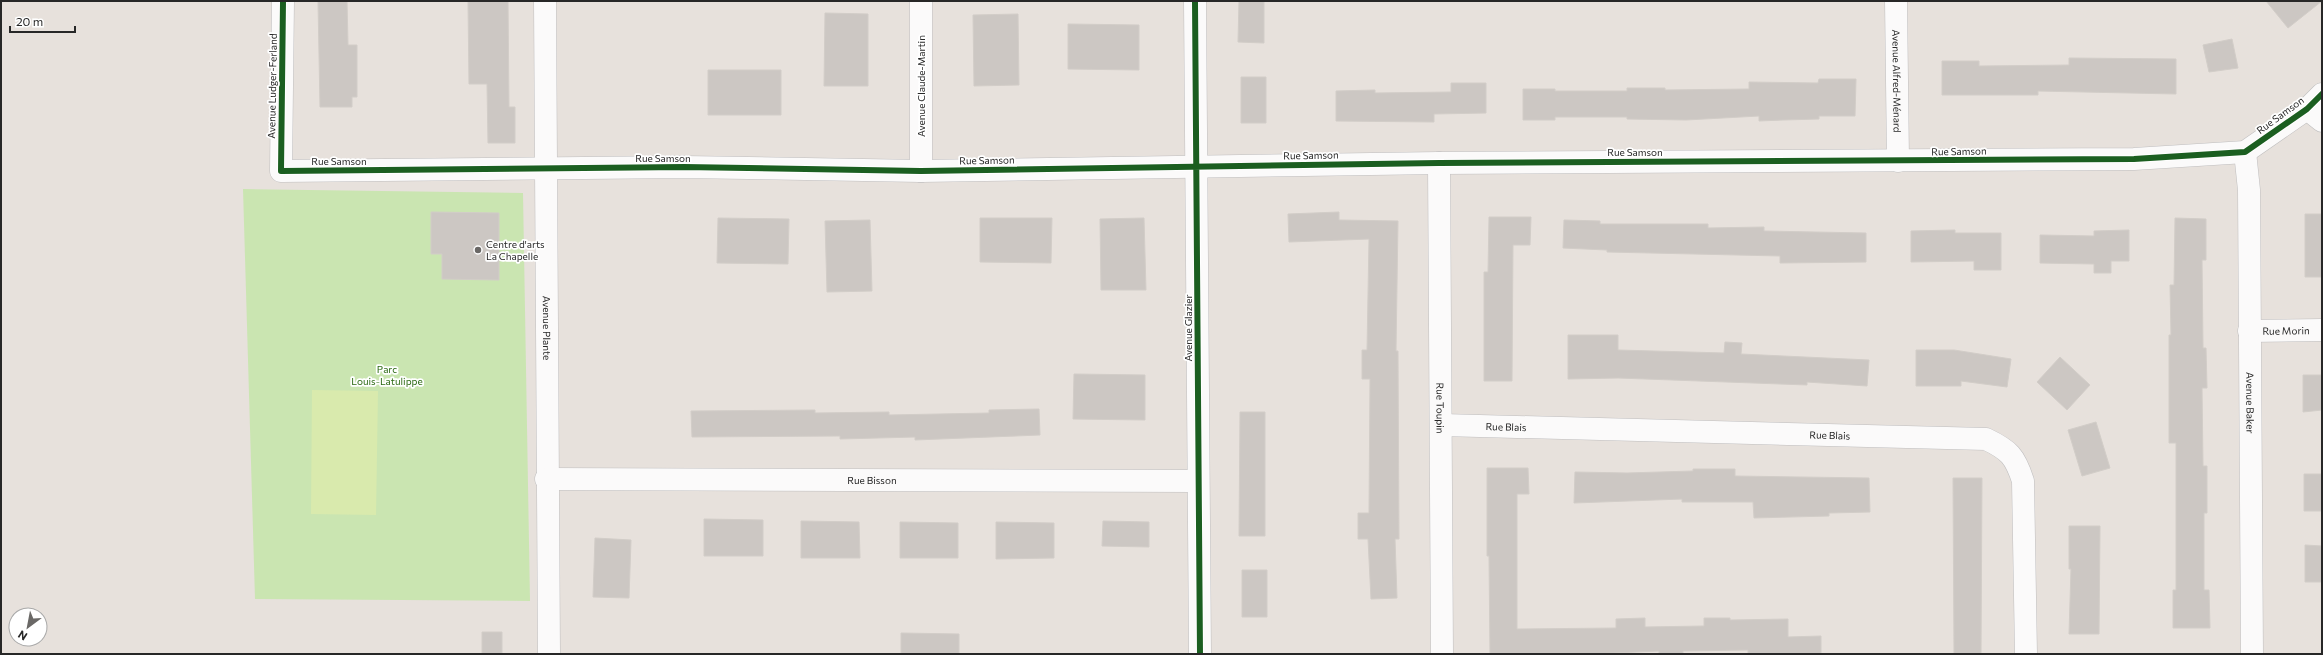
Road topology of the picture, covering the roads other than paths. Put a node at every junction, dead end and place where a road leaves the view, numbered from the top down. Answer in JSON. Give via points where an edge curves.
{"nodes":[{"id":1,"x":283,"y":1,"type":"edge"},
{"id":2,"x":545,"y":1,"type":"edge"},
{"id":3,"x":921,"y":1,"type":"edge"},
{"id":4,"x":1195,"y":1,"type":"edge"},
{"id":5,"x":1896,"y":1,"type":"edge"},
{"id":6,"x":2317,"y":108,"type":"edge"},
{"id":7,"x":2245,"y":152,"type":"junction"},
{"id":8,"x":1898,"y":161,"type":"junction"},
{"id":9,"x":1439,"y":163,"type":"junction"},
{"id":10,"x":1198,"y":167,"type":"junction"},
{"id":11,"x":545,"y":169,"type":"junction"},
{"id":12,"x":281,"y":171,"type":"joint"},
{"id":13,"x":920,"y":171,"type":"junction"},
{"id":14,"x":2322,"y":330,"type":"edge"},
{"id":15,"x":2249,"y":331,"type":"junction"},
{"id":16,"x":1442,"y":425,"type":"junction"},
{"id":17,"x":546,"y":479,"type":"junction"},
{"id":18,"x":1198,"y":481,"type":"junction"},
{"id":19,"x":549,"y":654,"type":"edge"},
{"id":20,"x":1200,"y":654,"type":"edge"},
{"id":21,"x":1442,"y":654,"type":"edge"},
{"id":22,"x":2026,"y":654,"type":"edge"},
{"id":23,"x":2252,"y":654,"type":"edge"}],
"edges":[{"from":1,"to":12,"type":"street","name":"Avenue Ludger-Ferland"},
{"from":2,"to":11,"type":"street","name":"Avenue Plante"},
{"from":3,"to":13,"type":"street","name":"Avenue Claude-Martin"},
{"from":4,"to":10,"type":"street","name":"Avenue Glazier"},
{"from":5,"to":8,"type":"street","name":"Avenue Alfred-Ménard"},
{"from":6,"to":7,"type":"street","name":"Rue Samson"},
{"from":7,"to":8,"type":"street","name":"Rue Samson","via":[[2134,159]]},
{"from":7,"to":15,"type":"street","name":"Avenue Baker","via":[[2249,190]]},
{"from":8,"to":9,"type":"street","name":"Rue Samson"},
{"from":9,"to":10,"type":"street","name":"Rue Samson"},
{"from":9,"to":16,"type":"street","name":"Rue Toupin"},
{"from":10,"to":13,"type":"street","name":"Rue Samson"},
{"from":10,"to":18,"type":"street","name":"Avenue Glazier"},
{"from":11,"to":12,"type":"street","name":"Rue Samson"},
{"from":11,"to":13,"type":"street","name":"Rue Samson","via":[[684,167]]},
{"from":11,"to":17,"type":"street","name":"Avenue Plante"},
{"from":14,"to":15,"type":"street","name":"Rue Morin"},
{"from":15,"to":23,"type":"street","name":"Avenue Baker"},
{"from":16,"to":21,"type":"street","name":"Rue Toupin"},
{"from":16,"to":22,"type":"street","name":"Rue Blais","via":[[1986,439],[2004,447],[2016,461],[2023,481]]},
{"from":17,"to":18,"type":"street","name":"Rue Bisson"},
{"from":17,"to":19,"type":"street","name":"Avenue Plante"},
{"from":18,"to":20,"type":"street","name":"Avenue Glazier"}]}
